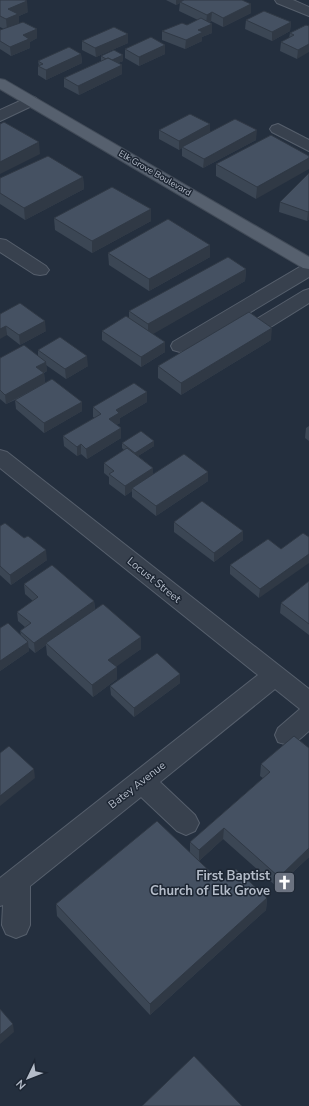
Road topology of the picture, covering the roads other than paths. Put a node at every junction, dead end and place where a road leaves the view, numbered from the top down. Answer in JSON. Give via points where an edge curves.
{"nodes":[{"id":1,"x":282,"y":0,"type":"edge"},
{"id":2,"x":309,"y":12,"type":"edge"},
{"id":3,"x":0,"y":83,"type":"edge"},
{"id":4,"x":31,"y":101,"type":"junction"},
{"id":5,"x":0,"y":116,"type":"edge"},
{"id":6,"x":278,"y":129,"type":"dead end"},
{"id":7,"x":309,"y":146,"type":"edge"},
{"id":8,"x":0,"y":244,"type":"edge"},
{"id":9,"x":309,"y":264,"type":"edge"},
{"id":10,"x":40,"y":270,"type":"dead end"},
{"id":11,"x":309,"y":270,"type":"edge"},
{"id":12,"x":309,"y":295,"type":"edge"},
{"id":13,"x":262,"y":324,"type":"edge"},
{"id":14,"x":180,"y":346,"type":"dead end"},
{"id":15,"x":0,"y":457,"type":"edge"},
{"id":16,"x":274,"y":676,"type":"junction"},
{"id":17,"x":309,"y":703,"type":"edge"},
{"id":18,"x":309,"y":716,"type":"edge"},
{"id":19,"x":287,"y":735,"type":"dead end"},
{"id":20,"x":142,"y":781,"type":"junction"},
{"id":21,"x":186,"y":822,"type":"dead end"},
{"id":22,"x":8,"y":887,"type":"edge"},
{"id":23,"x":16,"y":925,"type":"dead end"}],
"edges":[{"from":1,"to":2,"type":"street"},
{"from":3,"to":4,"type":"main road","name":"Elk Grove Boulevard"},
{"from":4,"to":5,"type":"street"},
{"from":4,"to":9,"type":"main road","name":"Elk Grove Boulevard"},
{"from":6,"to":7,"type":"street"},
{"from":8,"to":10,"type":"street"},
{"from":11,"to":14,"type":"street"},
{"from":12,"to":13,"type":"street"},
{"from":15,"to":16,"type":"street","name":"Locust Street"},
{"from":16,"to":17,"type":"street","name":"Locust Street"},
{"from":16,"to":20,"type":"street","name":"Batey Avenue"},
{"from":18,"to":19,"type":"street"},
{"from":20,"to":21,"type":"street"},
{"from":20,"to":22,"type":"street","name":"Batey Avenue"},
{"from":22,"to":23,"type":"street"}]}
